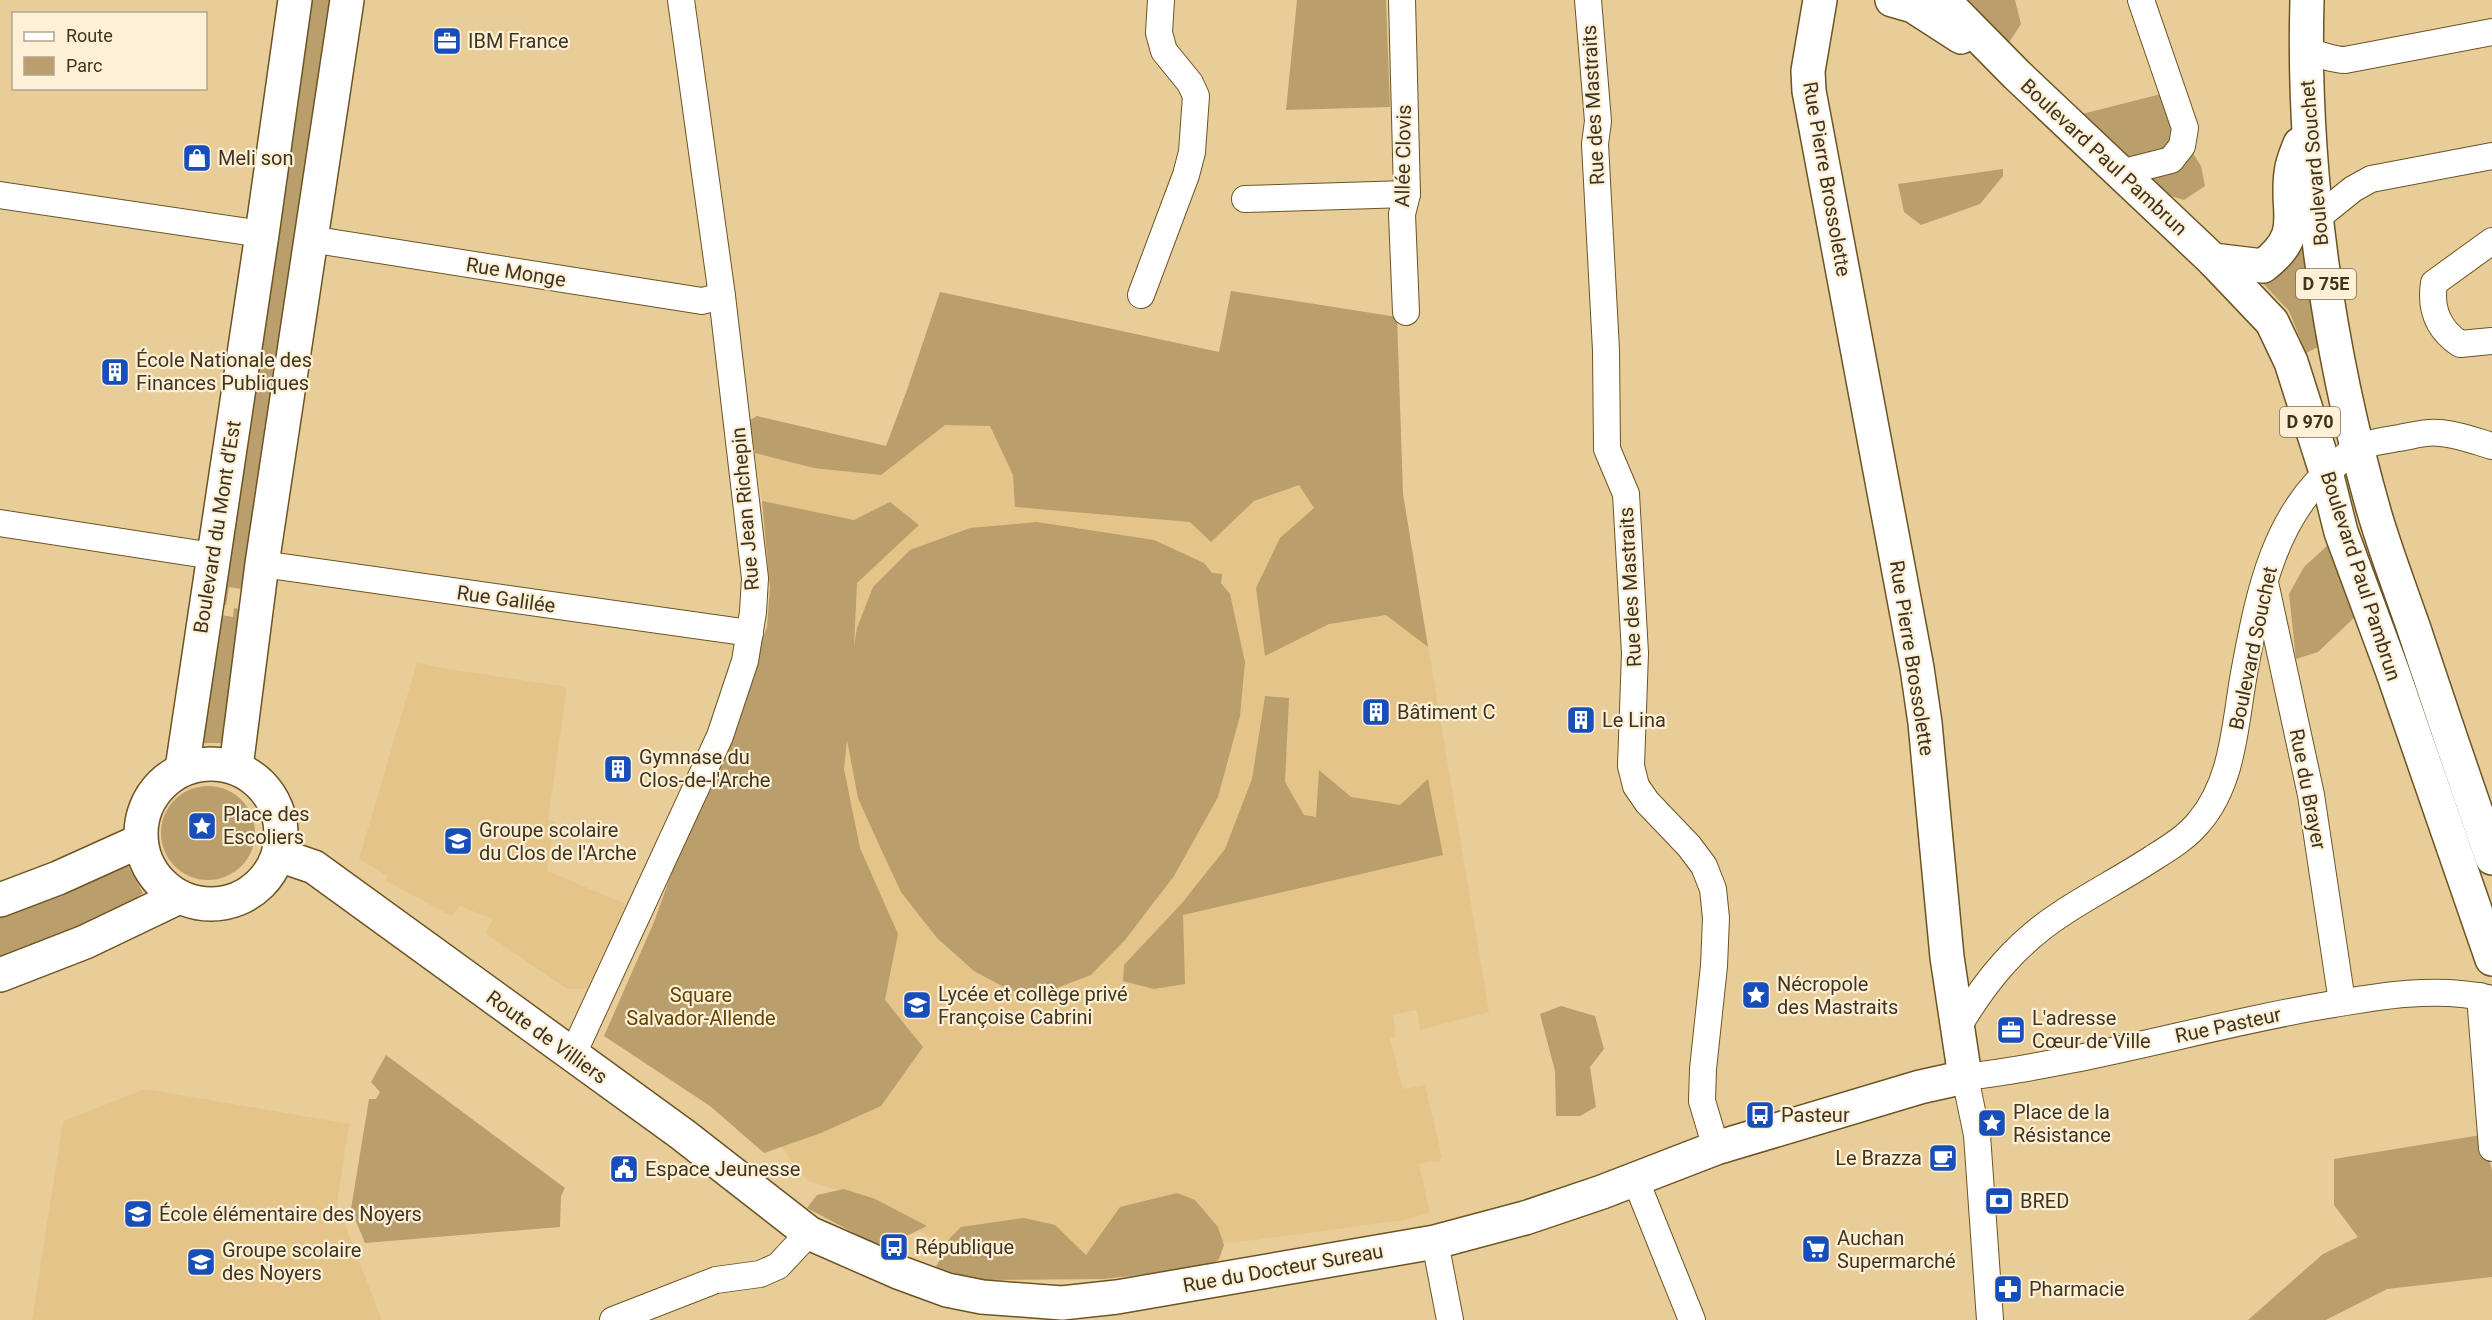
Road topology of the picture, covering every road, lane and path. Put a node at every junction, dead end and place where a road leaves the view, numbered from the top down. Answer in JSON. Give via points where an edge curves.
{"nodes":[{"id":1,"x":295,"y":0,"type":"edge"},
{"id":2,"x":347,"y":0,"type":"edge"},
{"id":3,"x":681,"y":0,"type":"edge"},
{"id":4,"x":1161,"y":0,"type":"edge"},
{"id":5,"x":1402,"y":0,"type":"edge"},
{"id":6,"x":1588,"y":0,"type":"edge"},
{"id":7,"x":1820,"y":0,"type":"edge"},
{"id":8,"x":1892,"y":0,"type":"edge"},
{"id":9,"x":1943,"y":0,"type":"edge"},
{"id":10,"x":2141,"y":0,"type":"edge"},
{"id":11,"x":2307,"y":0,"type":"edge"},
{"id":12,"x":2492,"y":32,"type":"edge"},
{"id":13,"x":2305,"y":52,"type":"junction"},
{"id":14,"x":2017,"y":75,"type":"junction"},
{"id":15,"x":2308,"y":118,"type":"junction"},
{"id":16,"x":2492,"y":156,"type":"edge"},
{"id":17,"x":2120,"y":173,"type":"junction"},
{"id":18,"x":1407,"y":194,"type":"junction"},
{"id":19,"x":0,"y":195,"type":"edge"},
{"id":20,"x":1245,"y":199,"type":"dead end"},
{"id":21,"x":2318,"y":218,"type":"junction"},
{"id":22,"x":262,"y":234,"type":"junction"},
{"id":23,"x":310,"y":239,"type":"junction"},
{"id":24,"x":2492,"y":241,"type":"edge"},
{"id":25,"x":2213,"y":260,"type":"junction"},
{"id":26,"x":722,"y":296,"type":"junction"},
{"id":27,"x":1141,"y":296,"type":"dead end"},
{"id":28,"x":1406,"y":312,"type":"dead end"},
{"id":29,"x":2492,"y":341,"type":"edge"},
{"id":30,"x":2492,"y":446,"type":"edge"},
{"id":31,"x":2357,"y":447,"type":"junction"},
{"id":32,"x":2326,"y":472,"type":"junction"},
{"id":33,"x":0,"y":523,"type":"edge"},
{"id":34,"x":213,"y":556,"type":"junction"},
{"id":35,"x":262,"y":564,"type":"junction"},
{"id":36,"x":2264,"y":577,"type":"junction"},
{"id":37,"x":750,"y":633,"type":"junction"},
{"id":38,"x":237,"y":767,"type":"junction"},
{"id":39,"x":182,"y":769,"type":"junction"},
{"id":40,"x":140,"y":841,"type":"junction"},
{"id":41,"x":279,"y":855,"type":"junction"},
{"id":42,"x":2492,"y":858,"type":"edge"},
{"id":43,"x":179,"y":897,"type":"junction"},
{"id":44,"x":0,"y":900,"type":"edge"},
{"id":45,"x":2492,"y":959,"type":"edge"},
{"id":46,"x":0,"y":975,"type":"edge"},
{"id":47,"x":2486,"y":998,"type":"edge"},
{"id":48,"x":2342,"y":1002,"type":"junction"},
{"id":49,"x":1958,"y":1027,"type":"junction"},
{"id":50,"x":572,"y":1056,"type":"junction"},
{"id":51,"x":1965,"y":1077,"type":"junction"},
{"id":52,"x":1716,"y":1148,"type":"junction"},
{"id":53,"x":2492,"y":1148,"type":"edge"},
{"id":54,"x":1636,"y":1181,"type":"junction"},
{"id":55,"x":808,"y":1233,"type":"junction"},
{"id":56,"x":1435,"y":1242,"type":"junction"},
{"id":57,"x":1063,"y":1311,"type":"edge"},
{"id":58,"x":613,"y":1320,"type":"edge"},
{"id":59,"x":1450,"y":1320,"type":"edge"},
{"id":60,"x":1692,"y":1320,"type":"edge"},
{"id":61,"x":1990,"y":1320,"type":"edge"}],
"edges":[{"from":1,"to":22,"type":"main road","name":"Boulevard du Mont d'Est"},
{"from":2,"to":23,"type":"main road"},
{"from":3,"to":26,"type":"street","name":"Rue Jean Richepin"},
{"from":4,"to":27,"type":"street","via":[[1164,51],[1196,96],[1192,152],[1186,175]]},
{"from":5,"to":18,"type":"street","name":"Allée Clovis"},
{"from":6,"to":52,"type":"street","name":"Rue des Mastraits","via":[[1598,121],[1595,144],[1607,449],[1626,494],[1635,653],[1631,766],[1635,786],[1689,846],[1704,866],[1713,889],[1714,966],[1702,1101]]},
{"from":7,"to":49,"type":"main road","name":"Rue Pierre Brossolette","via":[[1808,71],[1809,91],[1917,668]]},
{"from":8,"to":14,"type":"main road","via":[[1913,6]]},
{"from":9,"to":14,"type":"main road","name":"Boulevard Paul Pambrun","number":"D 970"},
{"from":10,"to":17,"type":"street","via":[[2185,128],[2182,146],[2171,160]]},
{"from":11,"to":13,"type":"main road","name":"Boulevard Souchet","number":"D 75E"},
{"from":12,"to":13,"type":"street","via":[[2345,60]]},
{"from":13,"to":15,"type":"main road","name":"Boulevard Souchet","number":"D 75E"},
{"from":14,"to":17,"type":"main road","name":"Boulevard Paul Pambrun","number":"D 970"},
{"from":15,"to":21,"type":"main road","name":"Boulevard Souchet","number":"D 75E"},
{"from":15,"to":25,"type":"main road","via":[[2292,168],[2291,228],[2278,255],[2263,266]]},
{"from":16,"to":21,"type":"street","via":[[2371,179]]},
{"from":17,"to":25,"type":"main road","name":"Boulevard Paul Pambrun","number":"D 970"},
{"from":18,"to":20,"type":"street"},
{"from":18,"to":28,"type":"street","name":"Allée Clovis","via":[[1402,214]]},
{"from":19,"to":22,"type":"street"},
{"from":21,"to":31,"type":"main road","name":"Boulevard Souchet","number":"D 75E","via":[[2330,317]]},
{"from":22,"to":34,"type":"main road","name":"Boulevard du Mont d'Est"},
{"from":23,"to":26,"type":"street","name":"Rue Monge","via":[[702,301]]},
{"from":23,"to":35,"type":"main road"},
{"from":24,"to":29,"type":"street","via":[[2434,283],[2432,296],[2435,313],[2447,335],[2460,344]]},
{"from":25,"to":32,"type":"main road","name":"Boulevard Paul Pambrun","number":"D 970","via":[[2272,322],[2291,362]]},
{"from":26,"to":37,"type":"street","name":"Rue Jean Richepin","via":[[754,578]]},
{"from":30,"to":31,"type":"street","via":[[2439,432]]},
{"from":31,"to":32,"type":"street","name":"Boulevard Souchet"},
{"from":31,"to":42,"type":"main road","name":"Boulevard Paul Pambrun","number":"D 970","via":[[2376,516]]},
{"from":32,"to":36,"type":"street","name":"Boulevard Souchet","via":[[2281,536]]},
{"from":32,"to":45,"type":"main road","name":"Boulevard Paul Pambrun","number":"D 970","via":[[2341,532]]},
{"from":33,"to":34,"type":"street"},
{"from":34,"to":39,"type":"main road","name":"Boulevard du Mont d'Est"},
{"from":35,"to":37,"type":"street","name":"Rue Galilée"},
{"from":35,"to":38,"type":"main road"},
{"from":36,"to":48,"type":"street","name":"Rue du Brayer","via":[[2311,795]]},
{"from":36,"to":49,"type":"street","name":"Boulevard Souchet","via":[[2227,767],[2199,822],[2175,843],[2033,936],[2000,965]]},
{"from":37,"to":50,"type":"street","name":"Rue Jean Richepin","via":[[745,661],[720,736]]},
{"from":38,"to":39,"type":"main road","via":[[209,762]]},
{"from":38,"to":41,"type":"main road","via":[[259,781],[275,802],[282,828]]},
{"from":39,"to":40,"type":"main road","via":[[164,781],[150,798],[142,819]]},
{"from":40,"to":43,"type":"main road","via":[[147,864],[160,883]]},
{"from":40,"to":44,"type":"main road"},
{"from":41,"to":43,"type":"main road","via":[[268,877],[242,897],[227,903],[202,904]]},
{"from":41,"to":50,"type":"main road","name":"Route de Villiers","via":[[314,867]]},
{"from":43,"to":46,"type":"main road","via":[[85,942]]},
{"from":47,"to":48,"type":"street","name":"Rue Pasteur","via":[[2429,992]]},
{"from":47,"to":53,"type":"street"},
{"from":48,"to":51,"type":"street","name":"Rue Pasteur","via":[[2241,1020],[2118,1050]]},
{"from":49,"to":51,"type":"main road","name":"Rue Pierre Brossolette"},
{"from":50,"to":55,"type":"main road","name":"Route de Villiers","via":[[682,1134]]},
{"from":51,"to":52,"type":"main road","name":"Rue du Docteur Sureau","via":[[1920,1086]]},
{"from":51,"to":61,"type":"street","name":"Rue Pierre Brossolette","via":[[1977,1135]]},
{"from":52,"to":54,"type":"main road","name":"Rue du Docteur Sureau"},
{"from":54,"to":56,"type":"main road","name":"Rue du Docteur Sureau","via":[[1525,1218]]},
{"from":54,"to":60,"type":"street"},
{"from":55,"to":57,"type":"main road","name":"Rue du Docteur Sureau","via":[[948,1290]]},
{"from":55,"to":58,"type":"street","via":[[778,1266],[760,1274],[716,1280]]},
{"from":56,"to":57,"type":"main road","name":"Rue du Docteur Sureau","via":[[1117,1297]]},
{"from":56,"to":59,"type":"street"}]}
